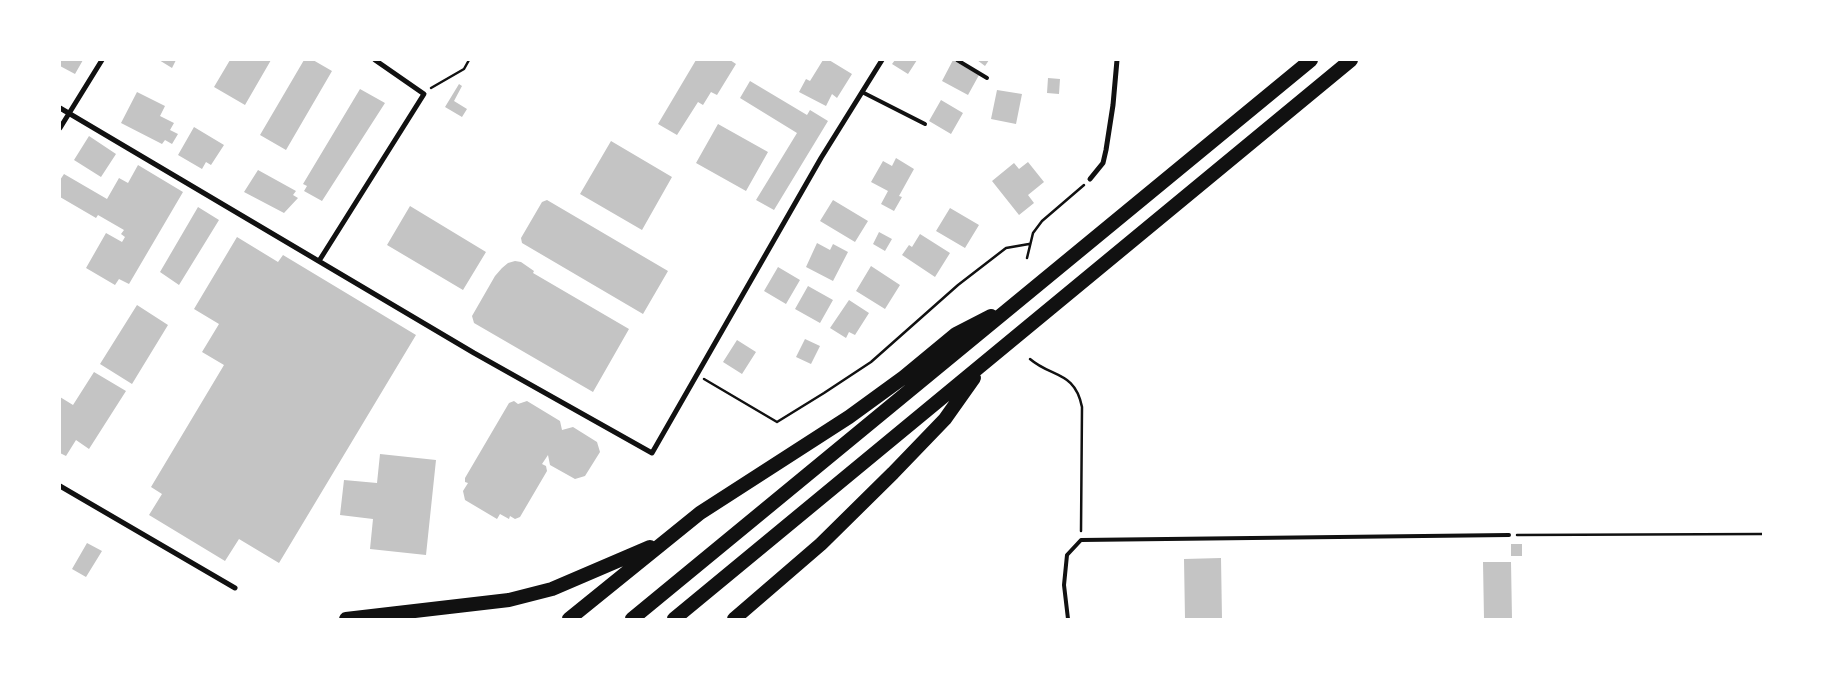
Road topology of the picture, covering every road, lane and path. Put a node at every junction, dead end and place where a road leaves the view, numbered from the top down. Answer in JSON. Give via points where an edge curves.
{"nodes":[{"id":1,"x":102,"y":60,"type":"edge"},
{"id":2,"x":375,"y":60,"type":"edge"},
{"id":3,"x":469,"y":60,"type":"edge"},
{"id":4,"x":882,"y":60,"type":"edge"},
{"id":5,"x":957,"y":60,"type":"edge"},
{"id":6,"x":1117,"y":60,"type":"edge"},
{"id":7,"x":1311,"y":60,"type":"edge"},
{"id":8,"x":1351,"y":60,"type":"edge"},
{"id":9,"x":987,"y":78,"type":"dead end"},
{"id":10,"x":862,"y":92,"type":"junction"},
{"id":11,"x":424,"y":94,"type":"junction"},
{"id":12,"x":60,"y":108,"type":"edge"},
{"id":13,"x":69,"y":113,"type":"junction"},
{"id":14,"x":925,"y":124,"type":"dead end"},
{"id":15,"x":60,"y":128,"type":"edge"},
{"id":16,"x":1090,"y":179,"type":"joint"},
{"id":17,"x":1029,"y":244,"type":"junction"},
{"id":18,"x":1027,"y":258,"type":"dead end"},
{"id":19,"x":319,"y":261,"type":"junction"},
{"id":20,"x":1014,"y":305,"type":"junction"},
{"id":21,"x":1030,"y":359,"type":"dead end"},
{"id":22,"x":984,"y":363,"type":"junction"},
{"id":23,"x":696,"y":375,"type":"junction"},
{"id":24,"x":60,"y":486,"type":"edge"},
{"id":25,"x":1763,"y":534,"type":"edge"},
{"id":26,"x":1509,"y":535,"type":"joint"},
{"id":27,"x":666,"y":539,"type":"junction"},
{"id":28,"x":1080,"y":540,"type":"junction"},
{"id":29,"x":235,"y":588,"type":"dead end"},
{"id":30,"x":346,"y":619,"type":"edge"},
{"id":31,"x":570,"y":619,"type":"edge"},
{"id":32,"x":632,"y":619,"type":"edge"},
{"id":33,"x":674,"y":619,"type":"edge"},
{"id":34,"x":734,"y":619,"type":"edge"},
{"id":35,"x":1068,"y":619,"type":"edge"}],
"edges":[{"from":1,"to":13,"type":"street"},
{"from":2,"to":11,"type":"street"},
{"from":3,"to":11,"type":"path","via":[[464,69]]},
{"from":4,"to":10,"type":"street"},
{"from":5,"to":9,"type":"lane"},
{"from":6,"to":16,"type":"street","via":[[1106,150],[1103,163]]},
{"from":7,"to":20,"type":"highway"},
{"from":8,"to":22,"type":"highway"},
{"from":10,"to":14,"type":"lane"},
{"from":10,"to":23,"type":"street"},
{"from":11,"to":19,"type":"street"},
{"from":12,"to":13,"type":"street"},
{"from":13,"to":15,"type":"street"},
{"from":13,"to":19,"type":"street"},
{"from":16,"to":17,"type":"path","via":[[1042,222]]},
{"from":17,"to":18,"type":"path"},
{"from":17,"to":23,"type":"path","via":[[1006,248],[958,285],[871,362],[777,422]]},
{"from":19,"to":23,"type":"street","via":[[652,453]]},
{"from":20,"to":27,"type":"highway","via":[[956,334],[904,378],[849,417],[700,513]]},
{"from":20,"to":32,"type":"highway"},
{"from":21,"to":28,"type":"path","via":[[1066,379],[1080,394]]},
{"from":22,"to":33,"type":"highway"},
{"from":22,"to":34,"type":"highway","via":[[945,419],[893,474],[821,544]]},
{"from":24,"to":29,"type":"street"},
{"from":25,"to":26,"type":"path"},
{"from":26,"to":28,"type":"lane"},
{"from":27,"to":30,"type":"highway","via":[[552,589],[509,600]]},
{"from":27,"to":31,"type":"highway"},
{"from":28,"to":35,"type":"lane","via":[[1067,555],[1064,585]]}]}
